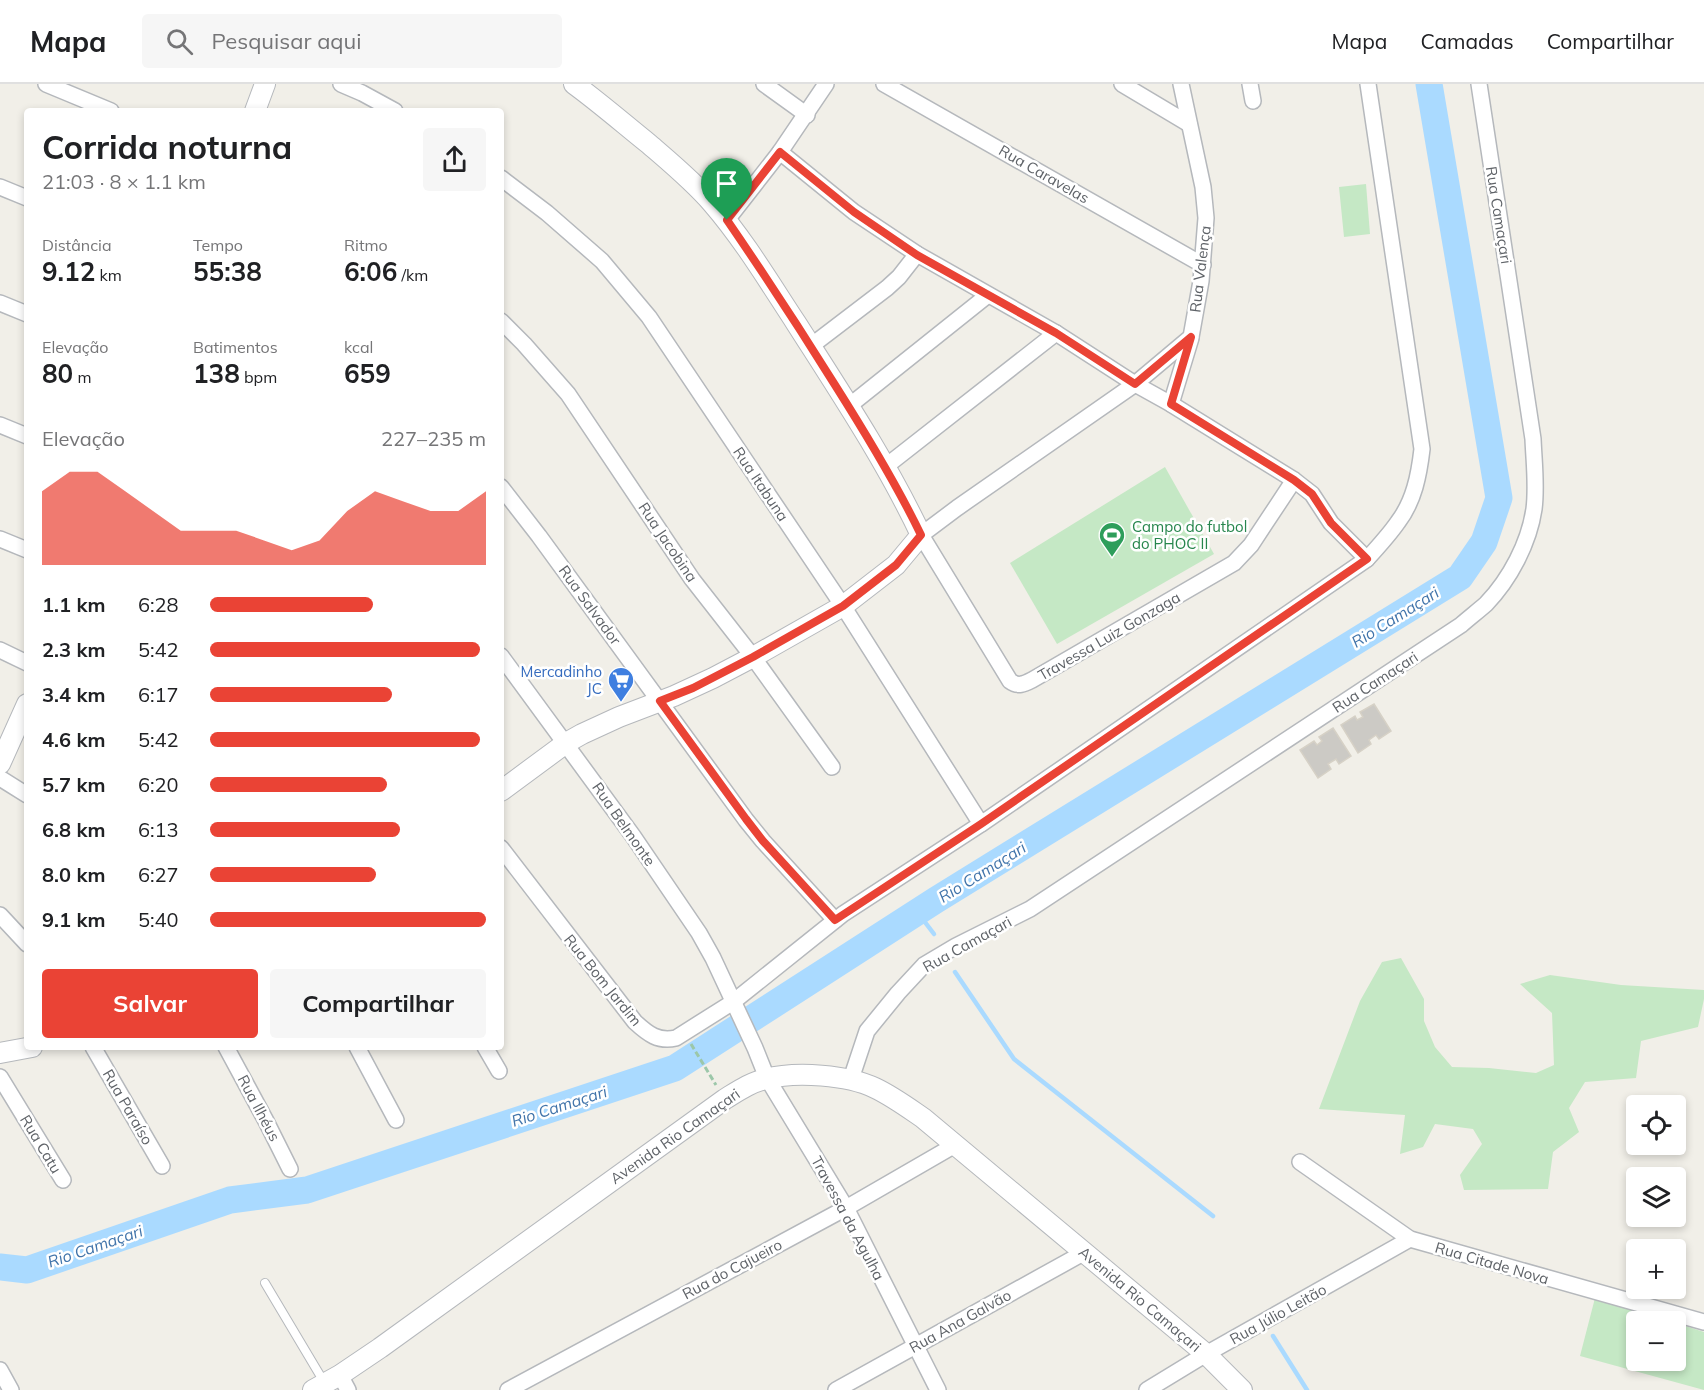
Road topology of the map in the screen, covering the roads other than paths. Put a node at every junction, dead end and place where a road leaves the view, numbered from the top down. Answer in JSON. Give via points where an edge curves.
{"nodes":[{"id":1,"x":46,"y":84,"type":"edge"},
{"id":2,"x":266,"y":84,"type":"edge"},
{"id":3,"x":341,"y":84,"type":"edge"},
{"id":4,"x":574,"y":84,"type":"edge"},
{"id":5,"x":764,"y":84,"type":"edge"},
{"id":6,"x":826,"y":84,"type":"edge"},
{"id":7,"x":884,"y":84,"type":"edge"},
{"id":8,"x":1122,"y":84,"type":"edge"},
{"id":9,"x":1181,"y":84,"type":"edge"},
{"id":10,"x":1250,"y":84,"type":"edge"},
{"id":11,"x":1368,"y":84,"type":"edge"},
{"id":12,"x":1479,"y":84,"type":"edge"},
{"id":13,"x":1253,"y":101,"type":"dead end"},
{"id":14,"x":104,"y":108,"type":"edge"},
{"id":15,"x":256,"y":108,"type":"edge"},
{"id":16,"x":390,"y":108,"type":"edge"},
{"id":17,"x":807,"y":114,"type":"junction"},
{"id":18,"x":1189,"y":124,"type":"junction"},
{"id":19,"x":780,"y":152,"type":"junction"},
{"id":20,"x":504,"y":180,"type":"edge"},
{"id":21,"x":0,"y":187,"type":"edge"},
{"id":22,"x":24,"y":197,"type":"edge"},
{"id":23,"x":727,"y":220,"type":"junction"},
{"id":24,"x":917,"y":255,"type":"junction"},
{"id":25,"x":1203,"y":265,"type":"junction"},
{"id":26,"x":988,"y":296,"type":"junction"},
{"id":27,"x":0,"y":303,"type":"edge"},
{"id":28,"x":24,"y":313,"type":"edge"},
{"id":29,"x":504,"y":324,"type":"edge"},
{"id":30,"x":1056,"y":333,"type":"junction"},
{"id":31,"x":1191,"y":337,"type":"junction"},
{"id":32,"x":811,"y":346,"type":"junction"},
{"id":33,"x":1135,"y":384,"type":"junction"},
{"id":34,"x":1171,"y":404,"type":"junction"},
{"id":35,"x":849,"y":406,"type":"junction"},
{"id":36,"x":0,"y":425,"type":"edge"},
{"id":37,"x":24,"y":435,"type":"edge"},
{"id":38,"x":885,"y":467,"type":"junction"},
{"id":39,"x":1294,"y":480,"type":"junction"},
{"id":40,"x":504,"y":491,"type":"edge"},
{"id":41,"x":921,"y":535,"type":"junction"},
{"id":42,"x":0,"y":539,"type":"edge"},
{"id":43,"x":24,"y":549,"type":"edge"},
{"id":44,"x":1367,"y":559,"type":"junction"},
{"id":45,"x":843,"y":606,"type":"junction"},
{"id":46,"x":0,"y":650,"type":"edge"},
{"id":47,"x":753,"y":657,"type":"junction"},
{"id":48,"x":504,"y":660,"type":"edge"},
{"id":49,"x":24,"y":662,"type":"edge"},
{"id":50,"x":660,"y":701,"type":"junction"},
{"id":51,"x":24,"y":711,"type":"edge"},
{"id":52,"x":566,"y":743,"type":"junction"},
{"id":53,"x":0,"y":764,"type":"edge"},
{"id":54,"x":832,"y":767,"type":"dead end"},
{"id":55,"x":0,"y":778,"type":"edge"},
{"id":56,"x":504,"y":788,"type":"edge"},
{"id":57,"x":24,"y":793,"type":"edge"},
{"id":58,"x":981,"y":824,"type":"junction"},
{"id":59,"x":504,"y":852,"type":"edge"},
{"id":60,"x":0,"y":915,"type":"edge"},
{"id":61,"x":835,"y":920,"type":"junction"},
{"id":62,"x":24,"y":941,"type":"edge"},
{"id":63,"x":733,"y":1002,"type":"junction"},
{"id":64,"x":24,"y":1048,"type":"edge"},
{"id":65,"x":95,"y":1050,"type":"edge"},
{"id":66,"x":228,"y":1050,"type":"edge"},
{"id":67,"x":359,"y":1050,"type":"edge"},
{"id":68,"x":487,"y":1050,"type":"edge"},
{"id":69,"x":0,"y":1053,"type":"edge"},
{"id":70,"x":499,"y":1071,"type":"dead end"},
{"id":71,"x":0,"y":1077,"type":"edge"},
{"id":72,"x":767,"y":1078,"type":"junction"},
{"id":73,"x":851,"y":1079,"type":"junction"},
{"id":74,"x":396,"y":1120,"type":"dead end"},
{"id":75,"x":955,"y":1145,"type":"junction"},
{"id":76,"x":1300,"y":1162,"type":"dead end"},
{"id":77,"x":162,"y":1166,"type":"dead end"},
{"id":78,"x":290,"y":1169,"type":"dead end"},
{"id":79,"x":63,"y":1180,"type":"dead end"},
{"id":80,"x":846,"y":1208,"type":"junction"},
{"id":81,"x":1410,"y":1239,"type":"junction"},
{"id":82,"x":1084,"y":1252,"type":"junction"},
{"id":83,"x":265,"y":1283,"type":"dead end"},
{"id":84,"x":1704,"y":1322,"type":"edge"},
{"id":85,"x":915,"y":1346,"type":"junction"},
{"id":86,"x":1206,"y":1354,"type":"junction"},
{"id":87,"x":0,"y":1370,"type":"edge"},
{"id":88,"x":533,"y":1376,"type":"junction"},
{"id":89,"x":331,"y":1384,"type":"edge"},
{"id":90,"x":11,"y":1390,"type":"edge"},
{"id":91,"x":508,"y":1390,"type":"edge"},
{"id":92,"x":541,"y":1390,"type":"edge"},
{"id":93,"x":836,"y":1390,"type":"edge"},
{"id":94,"x":938,"y":1390,"type":"edge"},
{"id":95,"x":1147,"y":1390,"type":"edge"},
{"id":96,"x":1242,"y":1390,"type":"edge"}],
"edges":[{"from":1,"to":14,"type":"street"},
{"from":2,"to":15,"type":"street"},
{"from":3,"to":16,"type":"street"},
{"from":4,"to":23,"type":"street","via":[[683,173]]},
{"from":5,"to":17,"type":"street"},
{"from":6,"to":17,"type":"street"},
{"from":7,"to":25,"type":"street","name":"Rua Caravelas"},
{"from":8,"to":18,"type":"street"},
{"from":9,"to":18,"type":"street","name":"Rua Valença"},
{"from":10,"to":13,"type":"street"},
{"from":11,"to":44,"type":"street","name":"Rua Bom Jardim","via":[[1422,449],[1419,473],[1400,521]]},
{"from":12,"to":73,"type":"street","name":"Rua Camaçari","via":[[1533,439],[1534,508],[1529,530],[1507,576],[1486,603],[1461,625],[1030,909],[924,964],[867,1031]]},
{"from":17,"to":19,"type":"street"},
{"from":18,"to":25,"type":"street","name":"Rua Valença","via":[[1203,187]]},
{"from":19,"to":23,"type":"street"},
{"from":19,"to":24,"type":"street","via":[[854,212]]},
{"from":20,"to":45,"type":"street","name":"Rua Itabuna","via":[[603,261],[643,310]]},
{"from":21,"to":22,"type":"street"},
{"from":23,"to":32,"type":"street"},
{"from":24,"to":26,"type":"street"},
{"from":24,"to":32,"type":"street","via":[[887,288]]},
{"from":25,"to":31,"type":"street","name":"Rua Valença"},
{"from":26,"to":30,"type":"street"},
{"from":26,"to":35,"type":"street"},
{"from":27,"to":28,"type":"street"},
{"from":29,"to":47,"type":"street","name":"Rua Jacobina","via":[[568,394],[692,579]]},
{"from":30,"to":33,"type":"street"},
{"from":30,"to":38,"type":"street"},
{"from":31,"to":33,"type":"street"},
{"from":31,"to":34,"type":"street","name":"Rua Valença"},
{"from":32,"to":35,"type":"street"},
{"from":33,"to":34,"type":"street"},
{"from":33,"to":41,"type":"street"},
{"from":34,"to":39,"type":"street"},
{"from":35,"to":38,"type":"street"},
{"from":36,"to":37,"type":"street"},
{"from":38,"to":41,"type":"street"},
{"from":39,"to":41,"type":"street","name":"Travessa Luiz Gonzaga","via":[[1234,563],[1020,685],[1010,681]]},
{"from":39,"to":44,"type":"street","via":[[1312,494],[1331,523]]},
{"from":40,"to":50,"type":"street","name":"Rua Salvador"},
{"from":41,"to":45,"type":"street","via":[[896,565]]},
{"from":42,"to":43,"type":"street"},
{"from":44,"to":58,"type":"street","name":"Rua Bom Jardim"},
{"from":45,"to":47,"type":"street"},
{"from":45,"to":58,"type":"street","name":"Rua Itabuna"},
{"from":46,"to":49,"type":"street"},
{"from":47,"to":50,"type":"street"},
{"from":47,"to":54,"type":"street","name":"Rua Jacobina"},
{"from":48,"to":52,"type":"street","name":"Rua Belmonte"},
{"from":50,"to":52,"type":"street"},
{"from":50,"to":61,"type":"street","name":"Rua Salvador","via":[[757,834]]},
{"from":51,"to":53,"type":"street"},
{"from":52,"to":56,"type":"street"},
{"from":52,"to":63,"type":"street","name":"Rua Belmonte","via":[[699,933]]},
{"from":55,"to":57,"type":"street"},
{"from":58,"to":61,"type":"street","name":"Rua Bom Jardim"},
{"from":59,"to":63,"type":"street","name":"Rua Bom Jardim","via":[[605,986],[645,1032],[656,1038],[676,1038]]},
{"from":60,"to":62,"type":"street"},
{"from":61,"to":63,"type":"street","name":"Rua Bom Jardim"},
{"from":63,"to":72,"type":"street","name":"Travessa da Agulha"},
{"from":64,"to":69,"type":"street"},
{"from":65,"to":77,"type":"street","name":"Rua Paraíso"},
{"from":66,"to":78,"type":"street","name":"Rua Ilhéus"},
{"from":67,"to":74,"type":"street"},
{"from":68,"to":70,"type":"street"},
{"from":71,"to":79,"type":"street","name":"Rua Catu"},
{"from":72,"to":73,"type":"street","name":"Avenida Rio Camaçari"},
{"from":72,"to":80,"type":"street","name":"Travessa da Agulha"},
{"from":72,"to":89,"type":"street","name":"Avenida Rio Camaçari","via":[[725,1099]]},
{"from":73,"to":75,"type":"street","name":"Avenida Rio Camaçari","via":[[893,1098]]},
{"from":75,"to":80,"type":"street","name":"Rua do Cajueiro"},
{"from":75,"to":82,"type":"street","name":"Avenida Rio Camaçari"},
{"from":76,"to":81,"type":"street","name":"Rua Citade Nova"},
{"from":80,"to":85,"type":"street","name":"Travessa da Agulha"},
{"from":80,"to":88,"type":"street","name":"Rua do Cajueiro"},
{"from":81,"to":84,"type":"street","name":"Rua Citade Nova"},
{"from":81,"to":86,"type":"street","name":"Rua Júlio Leitão"},
{"from":82,"to":85,"type":"street","name":"Rua Ana Galvão"},
{"from":82,"to":86,"type":"street","name":"Avenida Rio Camaçari"},
{"from":83,"to":89,"type":"lane"},
{"from":85,"to":93,"type":"street","name":"Rua Ana Galvão"},
{"from":85,"to":94,"type":"street","name":"Travessa da Agulha"},
{"from":86,"to":95,"type":"street","name":"Rua Júlio Leitão"},
{"from":86,"to":96,"type":"street","name":"Avenida Rio Camaçari"},
{"from":87,"to":90,"type":"street"},
{"from":88,"to":91,"type":"street","name":"Rua do Cajueiro"},
{"from":88,"to":92,"type":"street"}]}
